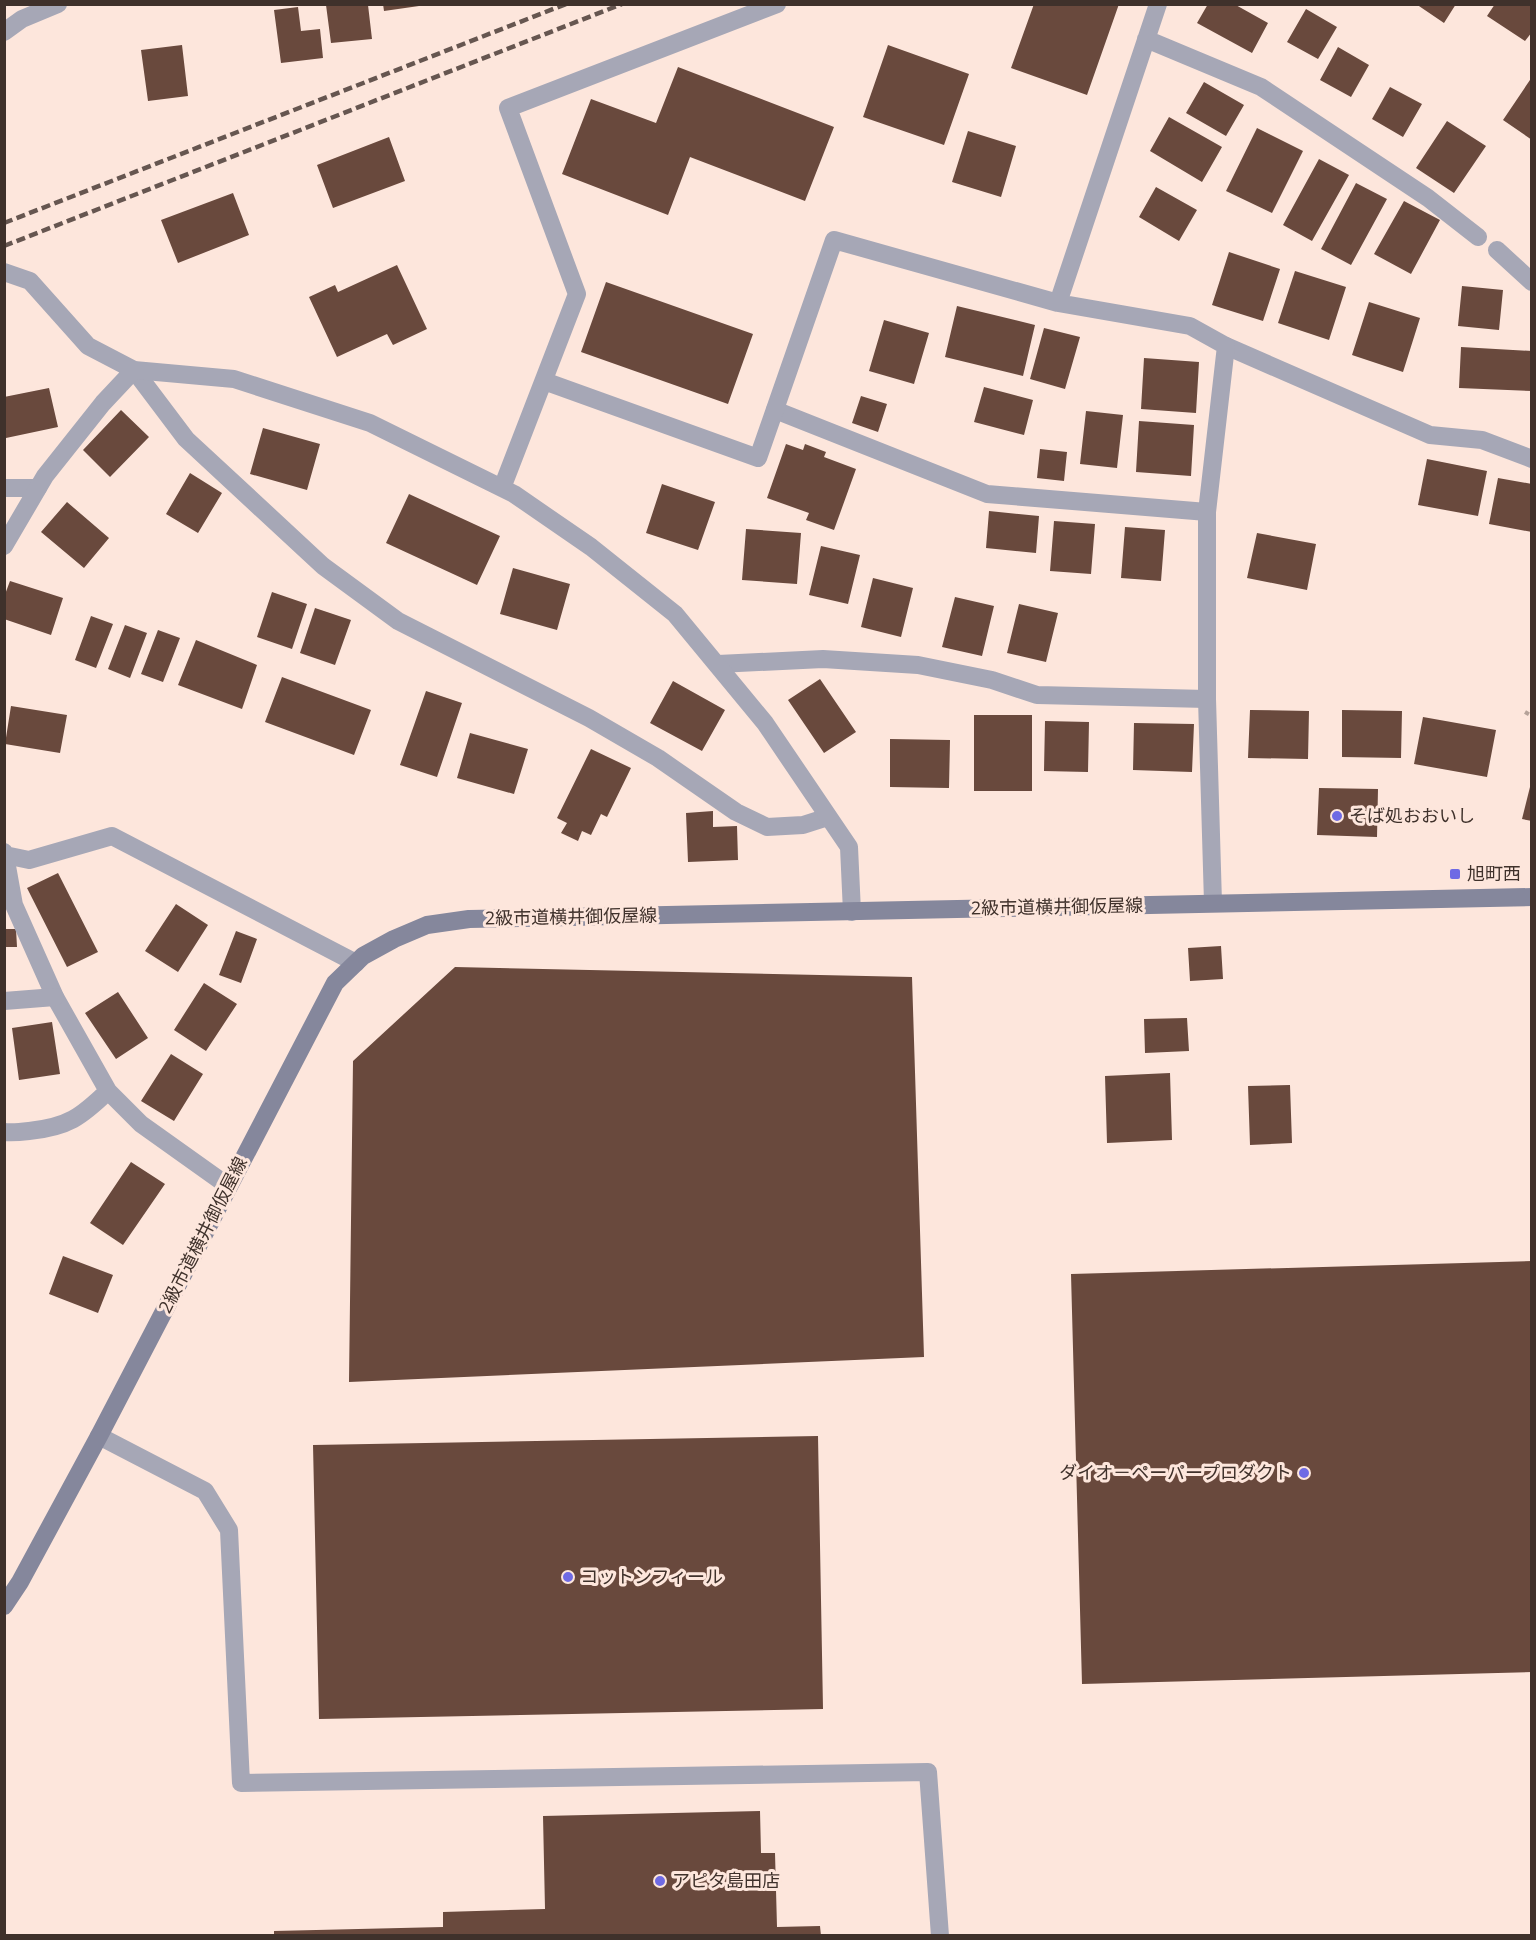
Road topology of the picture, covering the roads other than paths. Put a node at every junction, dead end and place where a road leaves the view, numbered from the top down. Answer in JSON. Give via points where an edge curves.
{"nodes":[{"id":1,"x":58,"y":4,"type":"edge"},
{"id":2,"x":777,"y":4,"type":"edge"},
{"id":3,"x":1158,"y":4,"type":"edge"},
{"id":4,"x":4,"y":32,"type":"edge"},
{"id":5,"x":1146,"y":39,"type":"junction"},
{"id":6,"x":1478,"y":237,"type":"dead end"},
{"id":7,"x":1497,"y":250,"type":"dead end"},
{"id":8,"x":4,"y":272,"type":"edge"},
{"id":9,"x":1532,"y":282,"type":"edge"},
{"id":10,"x":1058,"y":303,"type":"junction"},
{"id":11,"x":1226,"y":346,"type":"junction"},
{"id":12,"x":134,"y":370,"type":"junction"},
{"id":13,"x":544,"y":381,"type":"junction"},
{"id":14,"x":775,"y":410,"type":"junction"},
{"id":15,"x":1532,"y":459,"type":"edge"},
{"id":16,"x":4,"y":488,"type":"edge"},
{"id":17,"x":38,"y":488,"type":"junction"},
{"id":18,"x":502,"y":488,"type":"junction"},
{"id":19,"x":1207,"y":512,"type":"junction"},
{"id":20,"x":4,"y":546,"type":"edge"},
{"id":21,"x":718,"y":664,"type":"junction"},
{"id":22,"x":1207,"y":699,"type":"junction"},
{"id":23,"x":828,"y":817,"type":"junction"},
{"id":24,"x":5,"y":854,"type":"edge"},
{"id":25,"x":1532,"y":897,"type":"edge"},
{"id":26,"x":1213,"y":903,"type":"junction"},
{"id":27,"x":852,"y":912,"type":"junction"},
{"id":28,"x":356,"y":963,"type":"junction"},
{"id":29,"x":55,"y":997,"type":"junction"},
{"id":30,"x":4,"y":1000,"type":"edge"},
{"id":31,"x":108,"y":1091,"type":"junction"},
{"id":32,"x":4,"y":1132,"type":"edge"},
{"id":33,"x":228,"y":1186,"type":"junction"},
{"id":34,"x":99,"y":1436,"type":"junction"},
{"id":35,"x":4,"y":1606,"type":"edge"},
{"id":36,"x":940,"y":1935,"type":"edge"}],
"edges":[{"from":1,"to":4,"type":"street","via":[[22,19]]},
{"from":2,"to":13,"type":"street","via":[[508,108],[578,294]]},
{"from":3,"to":5,"type":"street"},
{"from":5,"to":6,"type":"street","via":[[1261,87],[1428,198]]},
{"from":5,"to":10,"type":"street"},
{"from":7,"to":9,"type":"street"},
{"from":8,"to":12,"type":"street","via":[[30,281],[88,346]]},
{"from":10,"to":11,"type":"street","via":[[1190,326]]},
{"from":10,"to":14,"type":"street","via":[[834,240]]},
{"from":11,"to":15,"type":"street","via":[[1430,435],[1482,440]]},
{"from":11,"to":19,"type":"street"},
{"from":12,"to":17,"type":"street","via":[[103,403]]},
{"from":12,"to":18,"type":"street","via":[[234,379],[370,423]]},
{"from":12,"to":23,"type":"street","via":[[186,439],[323,566],[398,621],[589,718],[658,758],[736,812],[767,827],[803,825]]},
{"from":13,"to":14,"type":"street","via":[[758,458]]},
{"from":13,"to":18,"type":"street"},
{"from":14,"to":19,"type":"street","via":[[987,494]]},
{"from":16,"to":17,"type":"street"},
{"from":17,"to":20,"type":"street"},
{"from":18,"to":21,"type":"street","via":[[591,547],[675,614]]},
{"from":19,"to":22,"type":"street"},
{"from":21,"to":22,"type":"street","via":[[823,659],[918,665],[992,680],[1037,695]]},
{"from":21,"to":23,"type":"street","via":[[765,723]]},
{"from":22,"to":26,"type":"street"},
{"from":23,"to":27,"type":"street","via":[[849,847]]},
{"from":24,"to":28,"type":"street","via":[[29,860],[112,836]]},
{"from":24,"to":29,"type":"street","via":[[14,906]]},
{"from":25,"to":26,"type":"street","name":"2級市道横井御仮屋線"},
{"from":26,"to":27,"type":"street","name":"2級市道横井御仮屋線"},
{"from":27,"to":28,"type":"street","name":"2級市道横井御仮屋線","via":[[469,919],[427,925],[394,939]]},
{"from":28,"to":33,"type":"street","name":"2級市道横井御仮屋線","via":[[334,983]]},
{"from":29,"to":30,"type":"street"},
{"from":29,"to":31,"type":"street"},
{"from":31,"to":32,"type":"street","via":[[84,1113],[60,1127]]},
{"from":31,"to":33,"type":"street","via":[[141,1124]]},
{"from":33,"to":34,"type":"street","name":"2級市道横井御仮屋線"},
{"from":34,"to":35,"type":"street","name":"2級市道横井御仮屋線"},
{"from":34,"to":36,"type":"street","via":[[205,1491],[229,1530],[241,1783],[928,1772]]}]}
